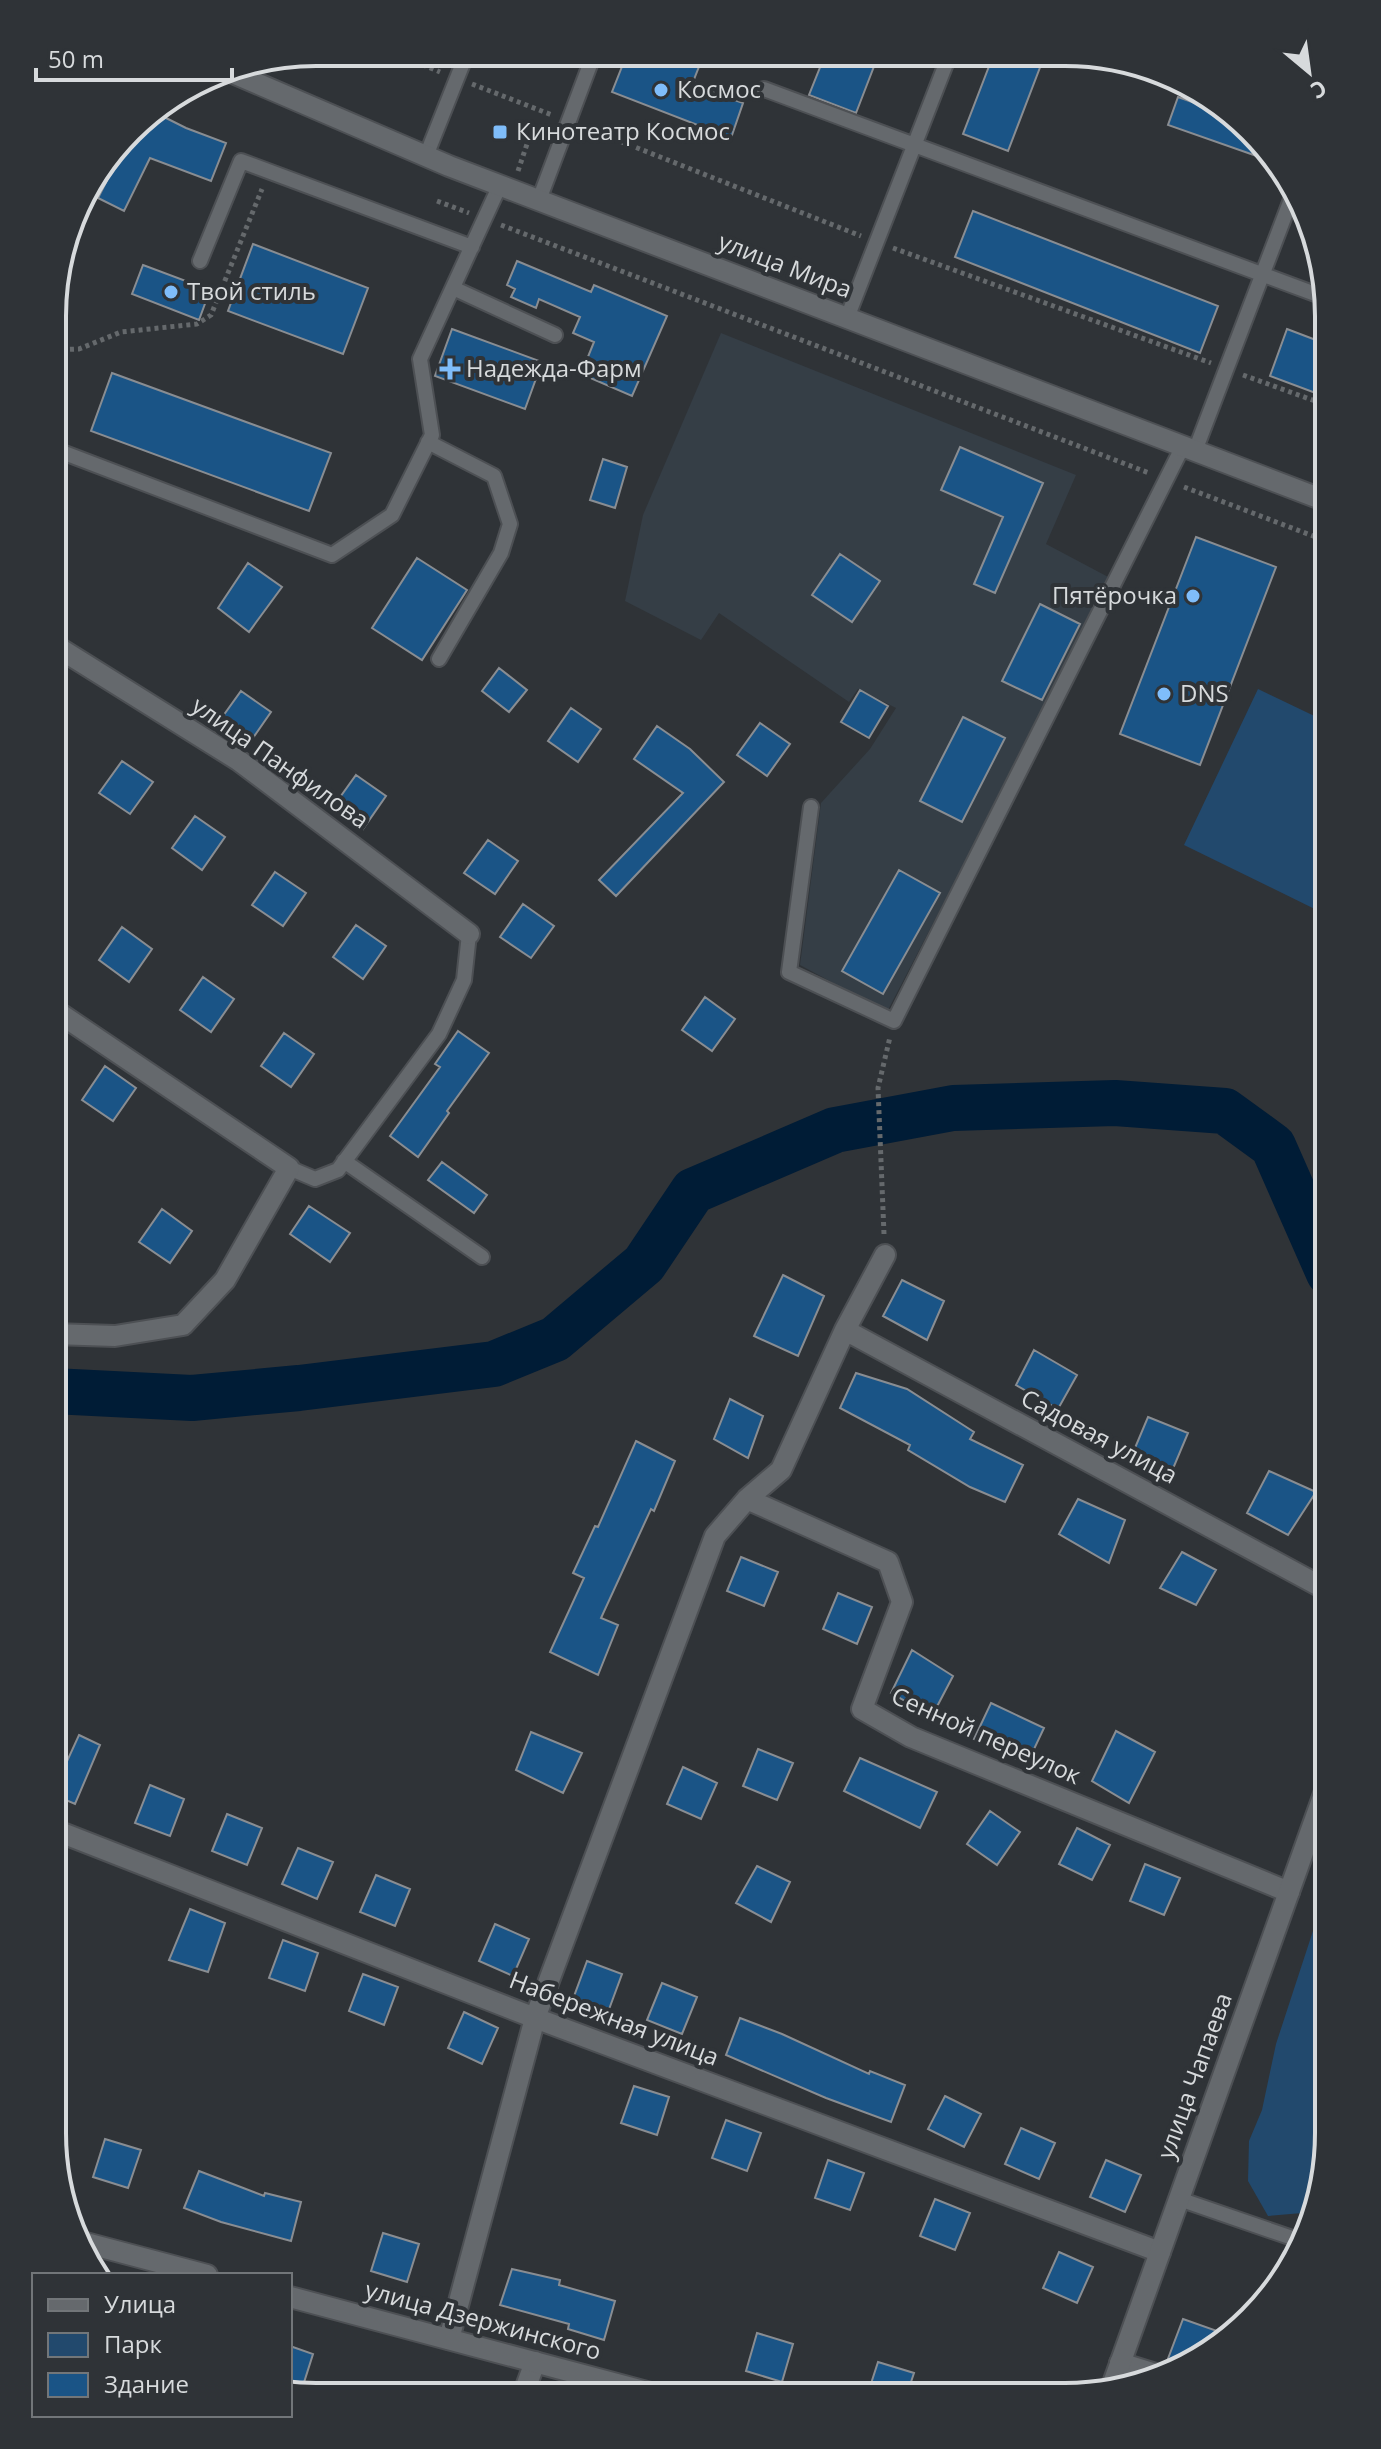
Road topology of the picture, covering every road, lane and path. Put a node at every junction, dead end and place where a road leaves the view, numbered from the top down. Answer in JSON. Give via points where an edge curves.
{"nodes":[{"id":1,"x":945,"y":66,"type":"edge"},
{"id":2,"x":429,"y":67,"type":"edge"},
{"id":3,"x":461,"y":67,"type":"edge"},
{"id":4,"x":589,"y":67,"type":"edge"},
{"id":5,"x":243,"y":77,"type":"edge"},
{"id":6,"x":456,"y":78,"type":"junction"},
{"id":7,"x":764,"y":89,"type":"dead end"},
{"id":8,"x":569,"y":122,"type":"junction"},
{"id":9,"x":914,"y":145,"type":"junction"},
{"id":10,"x":426,"y":156,"type":"junction"},
{"id":11,"x":270,"y":171,"type":"junction"},
{"id":12,"x":500,"y":185,"type":"junction"},
{"id":13,"x":539,"y":200,"type":"junction"},
{"id":14,"x":437,"y":201,"type":"dead end"},
{"id":15,"x":1289,"y":205,"type":"edge"},
{"id":16,"x":484,"y":219,"type":"junction"},
{"id":17,"x":876,"y":242,"type":"junction"},
{"id":18,"x":472,"y":247,"type":"junction"},
{"id":19,"x":200,"y":261,"type":"dead end"},
{"id":20,"x":1263,"y":275,"type":"junction"},
{"id":21,"x":453,"y":288,"type":"junction"},
{"id":22,"x":1313,"y":293,"type":"edge"},
{"id":23,"x":847,"y":318,"type":"junction"},
{"id":24,"x":555,"y":335,"type":"dead end"},
{"id":25,"x":66,"y":350,"type":"edge"},
{"id":26,"x":1226,"y":369,"type":"junction"},
{"id":27,"x":1315,"y":401,"type":"edge"},
{"id":28,"x":428,"y":442,"type":"junction"},
{"id":29,"x":1189,"y":448,"type":"junction"},
{"id":30,"x":66,"y":454,"type":"edge"},
{"id":31,"x":1166,"y":480,"type":"junction"},
{"id":32,"x":1315,"y":497,"type":"edge"},
{"id":33,"x":1315,"y":537,"type":"edge"},
{"id":34,"x":66,"y":652,"type":"edge"},
{"id":35,"x":439,"y":659,"type":"dead end"},
{"id":36,"x":811,"y":807,"type":"dead end"},
{"id":37,"x":469,"y":934,"type":"joint"},
{"id":38,"x":66,"y":1018,"type":"edge"},
{"id":39,"x":894,"y":1021,"type":"junction"},
{"id":40,"x":344,"y":1161,"type":"junction"},
{"id":41,"x":289,"y":1168,"type":"junction"},
{"id":42,"x":885,"y":1255,"type":"joint"},
{"id":43,"x":482,"y":1257,"type":"dead end"},
{"id":44,"x":845,"y":1330,"type":"junction"},
{"id":45,"x":66,"y":1334,"type":"edge"},
{"id":46,"x":747,"y":1499,"type":"junction"},
{"id":47,"x":1314,"y":1583,"type":"edge"},
{"id":48,"x":1314,"y":1821,"type":"edge"},
{"id":49,"x":66,"y":1834,"type":"edge"},
{"id":50,"x":1289,"y":1892,"type":"junction"},
{"id":51,"x":535,"y":2018,"type":"junction"},
{"id":52,"x":1179,"y":2199,"type":"junction"},
{"id":53,"x":1292,"y":2238,"type":"edge"},
{"id":54,"x":92,"y":2245,"type":"edge"},
{"id":55,"x":1160,"y":2252,"type":"junction"},
{"id":56,"x":199,"y":2273,"type":"edge"},
{"id":57,"x":292,"y":2298,"type":"edge"},
{"id":58,"x":449,"y":2339,"type":"junction"},
{"id":59,"x":535,"y":2362,"type":"junction"},
{"id":60,"x":1120,"y":2363,"type":"junction"},
{"id":61,"x":1144,"y":2370,"type":"edge"},
{"id":62,"x":1115,"y":2377,"type":"edge"},
{"id":63,"x":527,"y":2383,"type":"edge"},
{"id":64,"x":613,"y":2383,"type":"edge"}],
"edges":[{"from":1,"to":9,"type":"lane"},
{"from":2,"to":6,"type":"path"},
{"from":3,"to":6,"type":"lane"},
{"from":4,"to":8,"type":"lane"},
{"from":5,"to":10,"type":"street","name":"улица Мира"},
{"from":6,"to":8,"type":"path"},
{"from":6,"to":10,"type":"lane"},
{"from":7,"to":9,"type":"lane"},
{"from":8,"to":13,"type":"lane"},
{"from":8,"to":17,"type":"path"},
{"from":9,"to":17,"type":"lane"},
{"from":9,"to":20,"type":"lane"},
{"from":10,"to":12,"type":"street","name":"улица Мира"},
{"from":11,"to":18,"type":"lane"},
{"from":11,"to":19,"type":"lane","via":[[241,161]]},
{"from":11,"to":25,"type":"path","via":[[211,315],[197,324],[121,332]]},
{"from":12,"to":13,"type":"street","name":"улица Мира"},
{"from":12,"to":16,"type":"lane"},
{"from":13,"to":23,"type":"street","name":"улица Мира"},
{"from":14,"to":16,"type":"path"},
{"from":15,"to":20,"type":"lane"},
{"from":16,"to":18,"type":"lane"},
{"from":16,"to":31,"type":"path"},
{"from":17,"to":23,"type":"lane"},
{"from":17,"to":26,"type":"path"},
{"from":18,"to":21,"type":"lane"},
{"from":20,"to":22,"type":"lane"},
{"from":20,"to":26,"type":"lane"},
{"from":21,"to":24,"type":"lane"},
{"from":21,"to":28,"type":"lane","via":[[420,359],[432,435]]},
{"from":23,"to":29,"type":"street","name":"улица Мира"},
{"from":26,"to":27,"type":"path"},
{"from":26,"to":29,"type":"lane"},
{"from":28,"to":30,"type":"lane","via":[[392,515],[332,555]]},
{"from":28,"to":35,"type":"lane","via":[[494,476],[510,524],[501,553]]},
{"from":29,"to":31,"type":"lane"},
{"from":29,"to":32,"type":"street","name":"улица Мира"},
{"from":31,"to":33,"type":"path"},
{"from":31,"to":39,"type":"lane"},
{"from":34,"to":37,"type":"street","name":"улица Панфилова","via":[[238,760]]},
{"from":36,"to":39,"type":"lane","via":[[789,972]]},
{"from":37,"to":40,"type":"lane","via":[[464,980],[439,1034]]},
{"from":38,"to":41,"type":"street"},
{"from":39,"to":42,"type":"path","via":[[878,1088]]},
{"from":40,"to":41,"type":"lane","via":[[338,1170],[315,1179]]},
{"from":40,"to":43,"type":"lane"},
{"from":41,"to":45,"type":"street","via":[[225,1280],[183,1325],[115,1336]]},
{"from":42,"to":44,"type":"street"},
{"from":44,"to":46,"type":"street","via":[[781,1470]]},
{"from":44,"to":47,"type":"street","name":"Садовая улица"},
{"from":46,"to":50,"type":"street","name":"Сенной переулок","via":[[888,1562],[902,1602],[862,1709],[911,1737]]},
{"from":46,"to":51,"type":"street","via":[[715,1536]]},
{"from":48,"to":50,"type":"street","name":"улица Чапаева"},
{"from":49,"to":51,"type":"street","name":"Набережная улица"},
{"from":50,"to":52,"type":"street","name":"улица Чапаева"},
{"from":51,"to":55,"type":"street","name":"Набережная улица"},
{"from":51,"to":58,"type":"street"},
{"from":52,"to":53,"type":"lane"},
{"from":52,"to":55,"type":"street","name":"улица Чапаева"},
{"from":54,"to":56,"type":"street"},
{"from":55,"to":60,"type":"street","name":"улица Чапаева"},
{"from":57,"to":58,"type":"street","name":"улица Дзержинского"},
{"from":58,"to":59,"type":"street","name":"улица Дзержинского"},
{"from":59,"to":63,"type":"street"},
{"from":59,"to":64,"type":"street","name":"улица Дзержинского"},
{"from":60,"to":61,"type":"street"},
{"from":60,"to":62,"type":"street","name":"улица Чапаева"}]}
